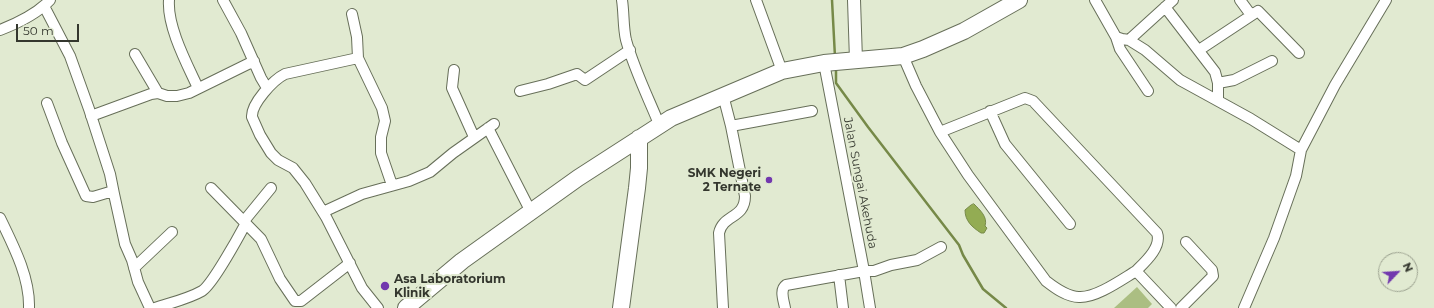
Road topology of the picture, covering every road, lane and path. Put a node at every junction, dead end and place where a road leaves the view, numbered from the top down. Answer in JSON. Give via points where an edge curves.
{"nodes":[{"id":1,"x":169,"y":0,"type":"edge"},
{"id":2,"x":223,"y":0,"type":"edge"},
{"id":3,"x":622,"y":0,"type":"edge"},
{"id":4,"x":756,"y":0,"type":"edge"},
{"id":5,"x":854,"y":0,"type":"edge"},
{"id":6,"x":1019,"y":0,"type":"edge"},
{"id":7,"x":1095,"y":0,"type":"edge"},
{"id":8,"x":1173,"y":0,"type":"edge"},
{"id":9,"x":1240,"y":0,"type":"edge"},
{"id":10,"x":1386,"y":0,"type":"edge"},
{"id":11,"x":43,"y":3,"type":"edge"},
{"id":12,"x":1165,"y":7,"type":"junction"},
{"id":13,"x":352,"y":14,"type":"dead end"},
{"id":14,"x":1251,"y":15,"type":"junction"},
{"id":15,"x":0,"y":30,"type":"edge"},
{"id":16,"x":1116,"y":37,"type":"junction"},
{"id":17,"x":1129,"y":40,"type":"junction"},
{"id":18,"x":630,"y":50,"type":"junction"},
{"id":19,"x":1199,"y":50,"type":"junction"},
{"id":20,"x":1299,"y":53,"type":"dead end"},
{"id":21,"x":135,"y":54,"type":"dead end"},
{"id":22,"x":903,"y":56,"type":"junction"},
{"id":23,"x":358,"y":58,"type":"junction"},
{"id":24,"x":254,"y":61,"type":"junction"},
{"id":25,"x":853,"y":61,"type":"junction"},
{"id":26,"x":1272,"y":61,"type":"dead end"},
{"id":27,"x":825,"y":63,"type":"junction"},
{"id":28,"x":454,"y":70,"type":"dead end"},
{"id":29,"x":782,"y":71,"type":"junction"},
{"id":30,"x":1218,"y":83,"type":"junction"},
{"id":31,"x":198,"y":88,"type":"junction"},
{"id":32,"x":267,"y":88,"type":"junction"},
{"id":33,"x":520,"y":91,"type":"dead end"},
{"id":34,"x":1148,"y":91,"type":"dead end"},
{"id":35,"x":158,"y":93,"type":"junction"},
{"id":36,"x":723,"y":95,"type":"junction"},
{"id":37,"x":1218,"y":100,"type":"junction"},
{"id":38,"x":47,"y":103,"type":"dead end"},
{"id":39,"x":812,"y":111,"type":"dead end"},
{"id":40,"x":990,"y":111,"type":"junction"},
{"id":41,"x":91,"y":116,"type":"junction"},
{"id":42,"x":659,"y":124,"type":"junction"},
{"id":43,"x":731,"y":126,"type":"junction"},
{"id":44,"x":940,"y":132,"type":"junction"},
{"id":45,"x":474,"y":137,"type":"junction"},
{"id":46,"x":639,"y":138,"type":"junction"},
{"id":47,"x":1301,"y":150,"type":"junction"},
{"id":48,"x":392,"y":185,"type":"junction"},
{"id":49,"x":211,"y":188,"type":"dead end"},
{"id":50,"x":271,"y":188,"type":"dead end"},
{"id":51,"x":113,"y":191,"type":"junction"},
{"id":52,"x":324,"y":212,"type":"junction"},
{"id":53,"x":531,"y":212,"type":"junction"},
{"id":54,"x":0,"y":218,"type":"edge"},
{"id":55,"x":245,"y":222,"type":"junction"},
{"id":56,"x":1070,"y":224,"type":"dead end"},
{"id":57,"x":2,"y":228,"type":"edge"},
{"id":58,"x":172,"y":232,"type":"dead end"},
{"id":59,"x":1186,"y":242,"type":"dead end"},
{"id":60,"x":941,"y":247,"type":"dead end"},
{"id":61,"x":350,"y":263,"type":"junction"},
{"id":62,"x":134,"y":268,"type":"junction"},
{"id":63,"x":864,"y":270,"type":"junction"},
{"id":64,"x":1136,"y":271,"type":"junction"},
{"id":65,"x":839,"y":275,"type":"junction"},
{"id":66,"x":29,"y":308,"type":"edge"},
{"id":67,"x":150,"y":308,"type":"edge"},
{"id":68,"x":155,"y":308,"type":"edge"},
{"id":69,"x":378,"y":308,"type":"edge"},
{"id":70,"x":406,"y":308,"type":"edge"},
{"id":71,"x":621,"y":308,"type":"edge"},
{"id":72,"x":723,"y":308,"type":"edge"},
{"id":73,"x":786,"y":308,"type":"edge"},
{"id":74,"x":843,"y":308,"type":"edge"},
{"id":75,"x":870,"y":308,"type":"edge"},
{"id":76,"x":1171,"y":308,"type":"edge"},
{"id":77,"x":1181,"y":308,"type":"edge"},
{"id":78,"x":1244,"y":308,"type":"edge"}],
"edges":[{"from":1,"to":31,"type":"street","via":[[177,42]]},
{"from":2,"to":24,"type":"street"},
{"from":3,"to":18,"type":"street"},
{"from":4,"to":29,"type":"street"},
{"from":5,"to":25,"type":"street"},
{"from":6,"to":22,"type":"highway","via":[[964,31]]},
{"from":7,"to":16,"type":"street"},
{"from":8,"to":12,"type":"street"},
{"from":9,"to":14,"type":"street"},
{"from":10,"to":47,"type":"street","via":[[1335,85]]},
{"from":11,"to":15,"type":"street","via":[[26,18]]},
{"from":11,"to":41,"type":"street","via":[[70,56]]},
{"from":12,"to":17,"type":"street"},
{"from":12,"to":19,"type":"street"},
{"from":13,"to":23,"type":"street"},
{"from":14,"to":19,"type":"street"},
{"from":14,"to":20,"type":"street","via":[[1260,11]]},
{"from":16,"to":17,"type":"street"},
{"from":16,"to":34,"type":"street","via":[[1120,49]]},
{"from":17,"to":37,"type":"street","via":[[1180,80]]},
{"from":18,"to":33,"type":"street","via":[[585,80],[576,74]]},
{"from":18,"to":42,"type":"street"},
{"from":19,"to":30,"type":"street","via":[[1215,72]]},
{"from":21,"to":35,"type":"street"},
{"from":22,"to":25,"type":"highway"},
{"from":22,"to":44,"type":"street"},
{"from":23,"to":32,"type":"street","via":[[291,72]]},
{"from":23,"to":48,"type":"street","via":[[382,108],[385,121],[381,153]]},
{"from":24,"to":31,"type":"street"},
{"from":24,"to":32,"type":"street"},
{"from":25,"to":27,"type":"highway"},
{"from":26,"to":30,"type":"street","via":[[1234,80]]},
{"from":27,"to":29,"type":"highway"},
{"from":27,"to":63,"type":"street","name":"Jalan Sungai Akehuda"},
{"from":28,"to":45,"type":"street","via":[[452,88]]},
{"from":29,"to":36,"type":"highway"},
{"from":30,"to":37,"type":"street"},
{"from":31,"to":35,"type":"street","via":[[177,96]]},
{"from":32,"to":52,"type":"street","via":[[252,112],[254,124],[271,153],[298,172]]},
{"from":35,"to":41,"type":"street"},
{"from":36,"to":42,"type":"highway"},
{"from":36,"to":43,"type":"street"},
{"from":37,"to":47,"type":"street"},
{"from":38,"to":51,"type":"street","via":[[86,196],[93,197]]},
{"from":39,"to":43,"type":"street"},
{"from":40,"to":44,"type":"street"},
{"from":40,"to":56,"type":"street","via":[[1005,144]]},
{"from":40,"to":64,"type":"street","via":[[1025,98],[1033,101],[1153,228],[1158,237],[1155,249]]},
{"from":41,"to":51,"type":"street","via":[[109,169]]},
{"from":42,"to":46,"type":"highway"},
{"from":43,"to":72,"type":"street","via":[[745,204],[741,211],[720,227]]},
{"from":44,"to":64,"type":"street","via":[[1026,255],[1054,288],[1078,298],[1085,297]]},
{"from":45,"to":48,"type":"street","via":[[430,172]]},
{"from":45,"to":53,"type":"street","via":[[491,126]]},
{"from":46,"to":53,"type":"highway"},
{"from":46,"to":71,"type":"highway","via":[[637,188]]},
{"from":47,"to":78,"type":"street","via":[[1296,176],[1274,238]]},
{"from":48,"to":52,"type":"street","via":[[362,194]]},
{"from":49,"to":55,"type":"street"},
{"from":50,"to":55,"type":"street"},
{"from":51,"to":62,"type":"street","via":[[125,244]]},
{"from":52,"to":61,"type":"street"},
{"from":53,"to":70,"type":"highway","via":[[462,261]]},
{"from":54,"to":57,"type":"street"},
{"from":55,"to":61,"type":"street","via":[[261,239],[280,279],[295,301],[301,301]]},
{"from":55,"to":68,"type":"street","via":[[204,290]]},
{"from":57,"to":66,"type":"street","via":[[23,273]]},
{"from":58,"to":62,"type":"street"},
{"from":59,"to":77,"type":"street","via":[[1212,270],[1214,276]]},
{"from":60,"to":63,"type":"street","via":[[917,260],[874,271]]},
{"from":61,"to":69,"type":"street","via":[[362,288]]},
{"from":62,"to":67,"type":"street"},
{"from":63,"to":65,"type":"street"},
{"from":63,"to":75,"type":"street","name":"Jalan Sungai Akehuda"},
{"from":64,"to":76,"type":"street"},
{"from":65,"to":73,"type":"street","via":[[786,285],[782,291]]},
{"from":65,"to":74,"type":"street"}]}
